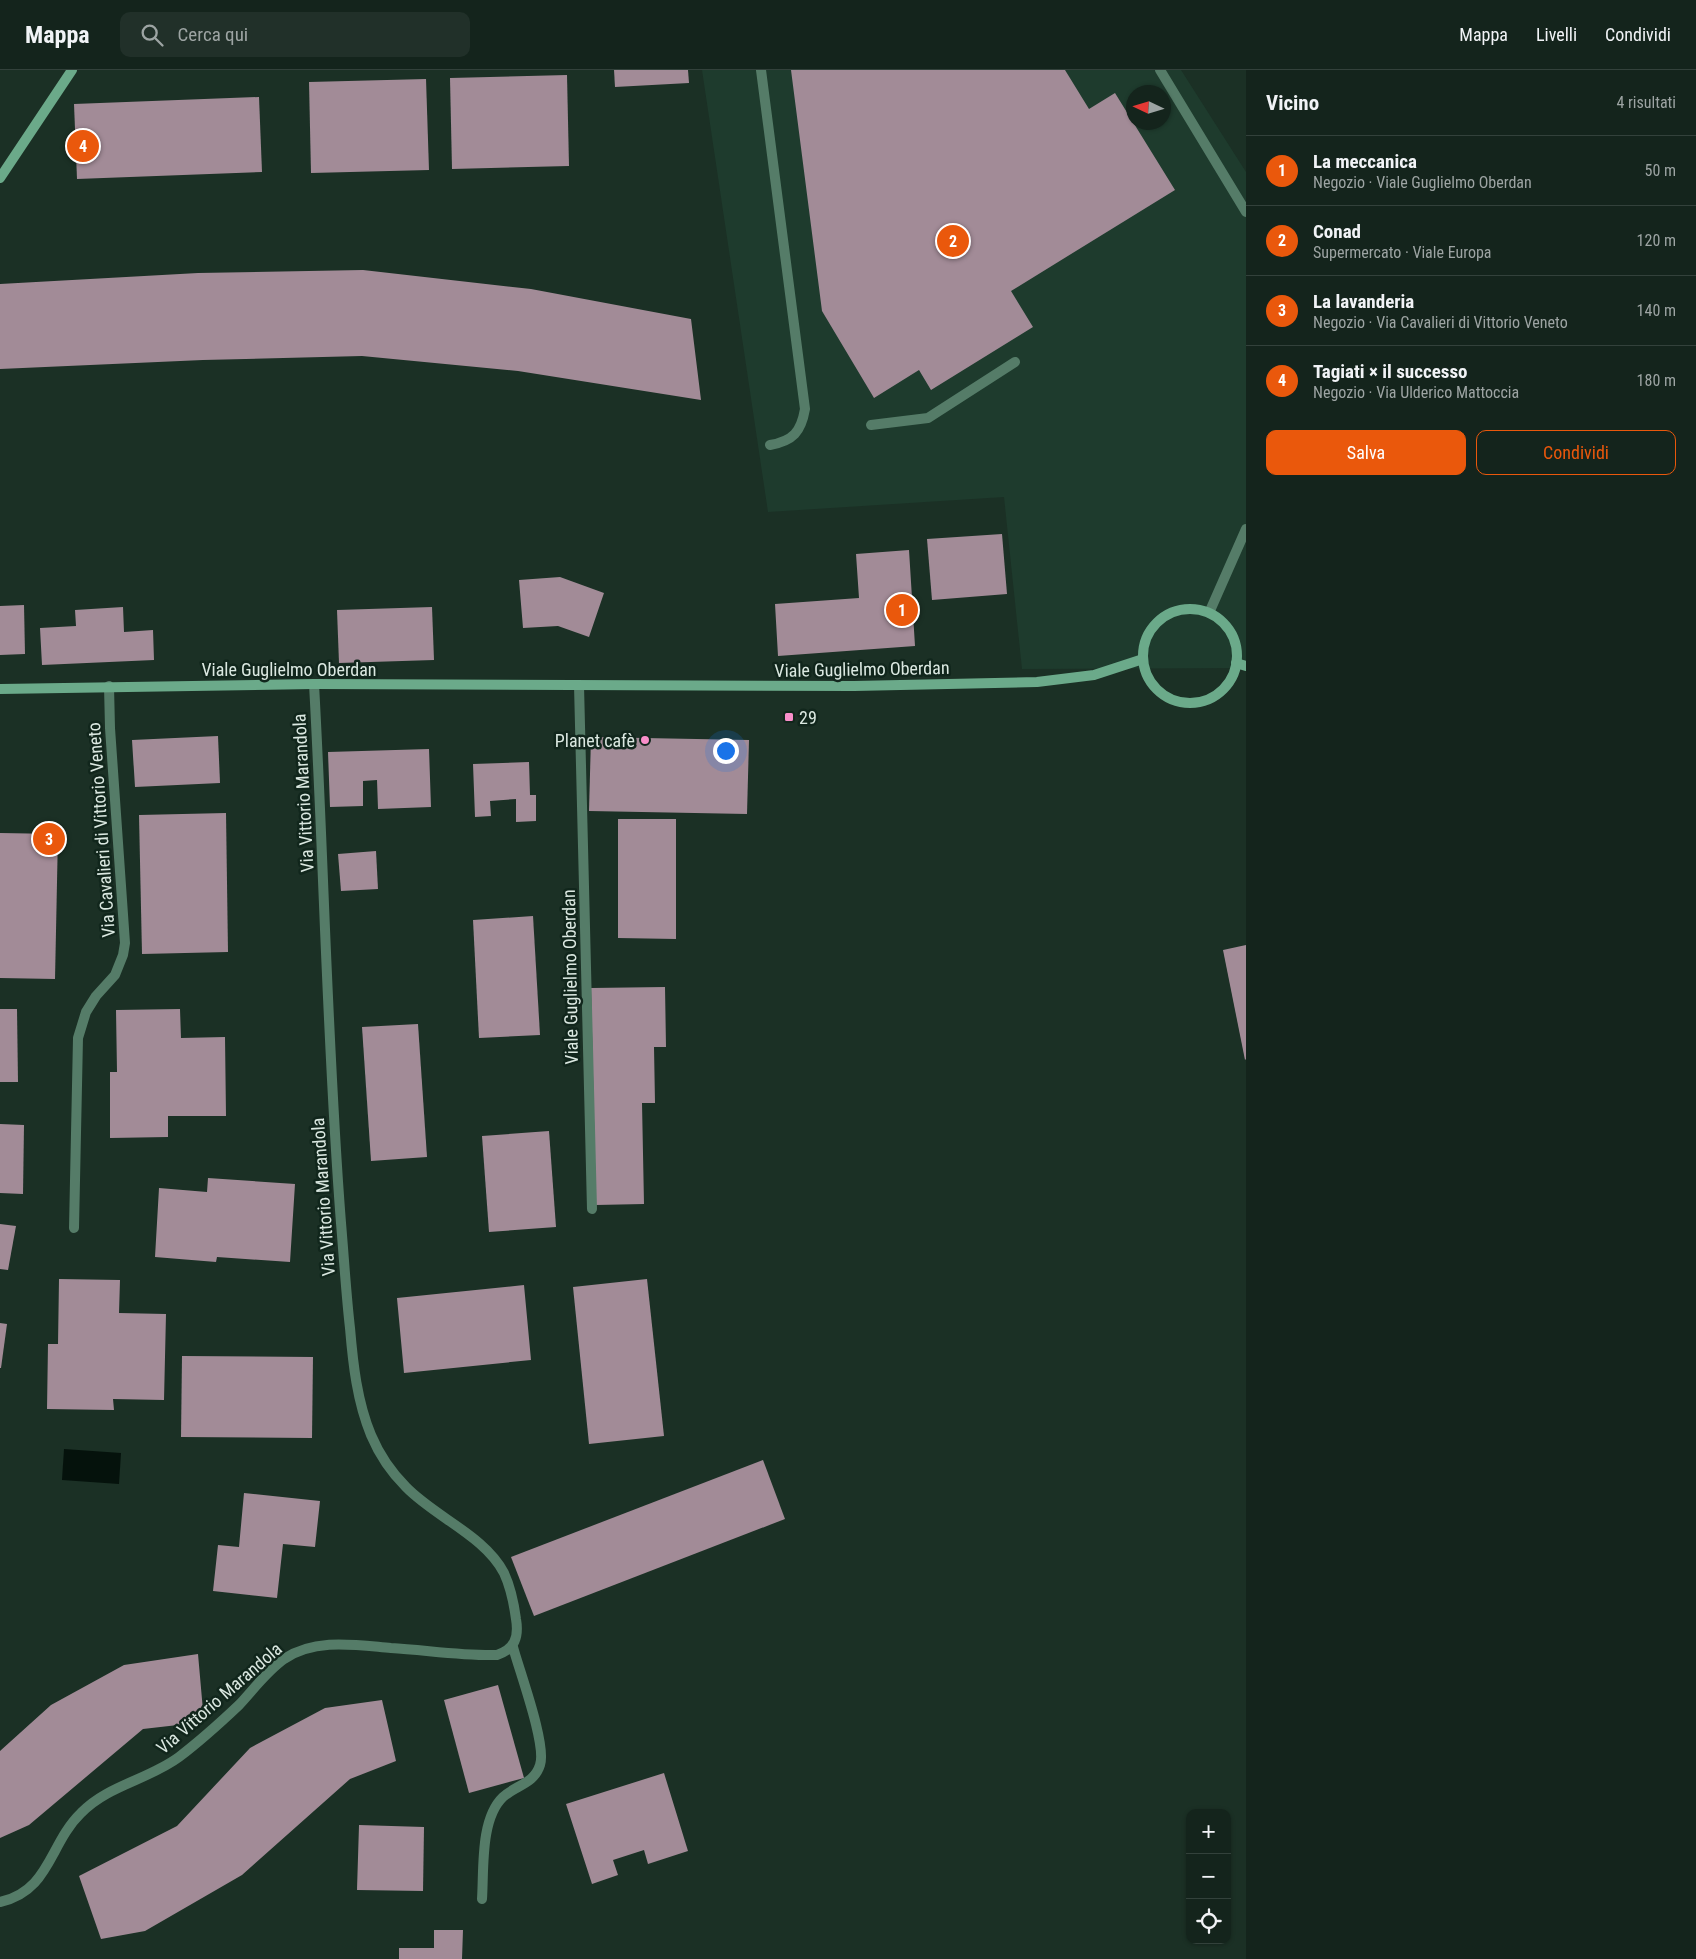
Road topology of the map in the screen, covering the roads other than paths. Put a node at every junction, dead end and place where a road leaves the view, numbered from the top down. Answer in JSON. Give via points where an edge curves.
{"nodes":[{"id":1,"x":72,"y":70,"type":"edge"},
{"id":2,"x":762,"y":70,"type":"edge"},
{"id":3,"x":1160,"y":70,"type":"edge"},
{"id":4,"x":0,"y":178,"type":"edge"},
{"id":5,"x":1246,"y":212,"type":"edge"},
{"id":6,"x":1016,"y":362,"type":"dead end"},
{"id":7,"x":872,"y":425,"type":"dead end"},
{"id":8,"x":770,"y":445,"type":"dead end"},
{"id":9,"x":1246,"y":530,"type":"edge"},
{"id":10,"x":1209,"y":612,"type":"junction"},
{"id":11,"x":1143,"y":659,"type":"junction"},
{"id":12,"x":1241,"y":665,"type":"edge"},
{"id":13,"x":314,"y":684,"type":"junction"},
{"id":14,"x":579,"y":685,"type":"junction"},
{"id":15,"x":108,"y":686,"type":"junction"},
{"id":16,"x":0,"y":689,"type":"edge"},
{"id":17,"x":592,"y":1209,"type":"dead end"},
{"id":18,"x":74,"y":1228,"type":"dead end"},
{"id":19,"x":513,"y":1647,"type":"junction"},
{"id":20,"x":482,"y":1899,"type":"dead end"},
{"id":21,"x":0,"y":1902,"type":"edge"}],
"edges":[{"from":1,"to":4,"type":"main road"},
{"from":2,"to":8,"type":"street","via":[[805,409],[803,423],[795,434],[784,443]]},
{"from":3,"to":5,"type":"street"},
{"from":6,"to":7,"type":"street","via":[[928,418]]},
{"from":9,"to":10,"type":"street"},
{"from":10,"to":11,"type":"main road","via":[[1179,610],[1165,616],[1153,625],[1145,639]]},
{"from":10,"to":12,"type":"main road","via":[[1230,631]]},
{"from":11,"to":12,"type":"main road","via":[[1144,669],[1161,694],[1174,701],[1189,703],[1204,701],[1217,694]]},
{"from":11,"to":14,"type":"main road","name":"Viale Guglielmo Oberdan","via":[[1094,675],[1037,682],[854,686]]},
{"from":13,"to":14,"type":"main road","name":"Viale Guglielmo Oberdan"},
{"from":13,"to":15,"type":"main road","name":"Viale Guglielmo Oberdan"},
{"from":13,"to":19,"type":"street","name":"Via Vittorio Marandola","via":[[337,1180],[359,1398],[370,1434],[408,1490],[476,1541],[503,1572],[517,1624]]},
{"from":14,"to":17,"type":"street","name":"Viale Guglielmo Oberdan"},
{"from":15,"to":16,"type":"main road","name":"Viale Guglielmo Oberdan"},
{"from":15,"to":18,"type":"street","name":"Via Cavalieri di Vittorio Veneto","via":[[125,943],[115,975],[86,1012],[78,1038]]},
{"from":19,"to":20,"type":"street","name":"Via Vittorio Marandola","via":[[542,1757],[531,1780],[504,1796],[493,1812],[485,1841]]},
{"from":19,"to":21,"type":"street","name":"Via Vittorio Marandola","via":[[489,1655],[324,1644],[295,1653],[274,1667],[180,1757],[90,1804],[65,1832],[47,1867],[31,1888]]}]}
